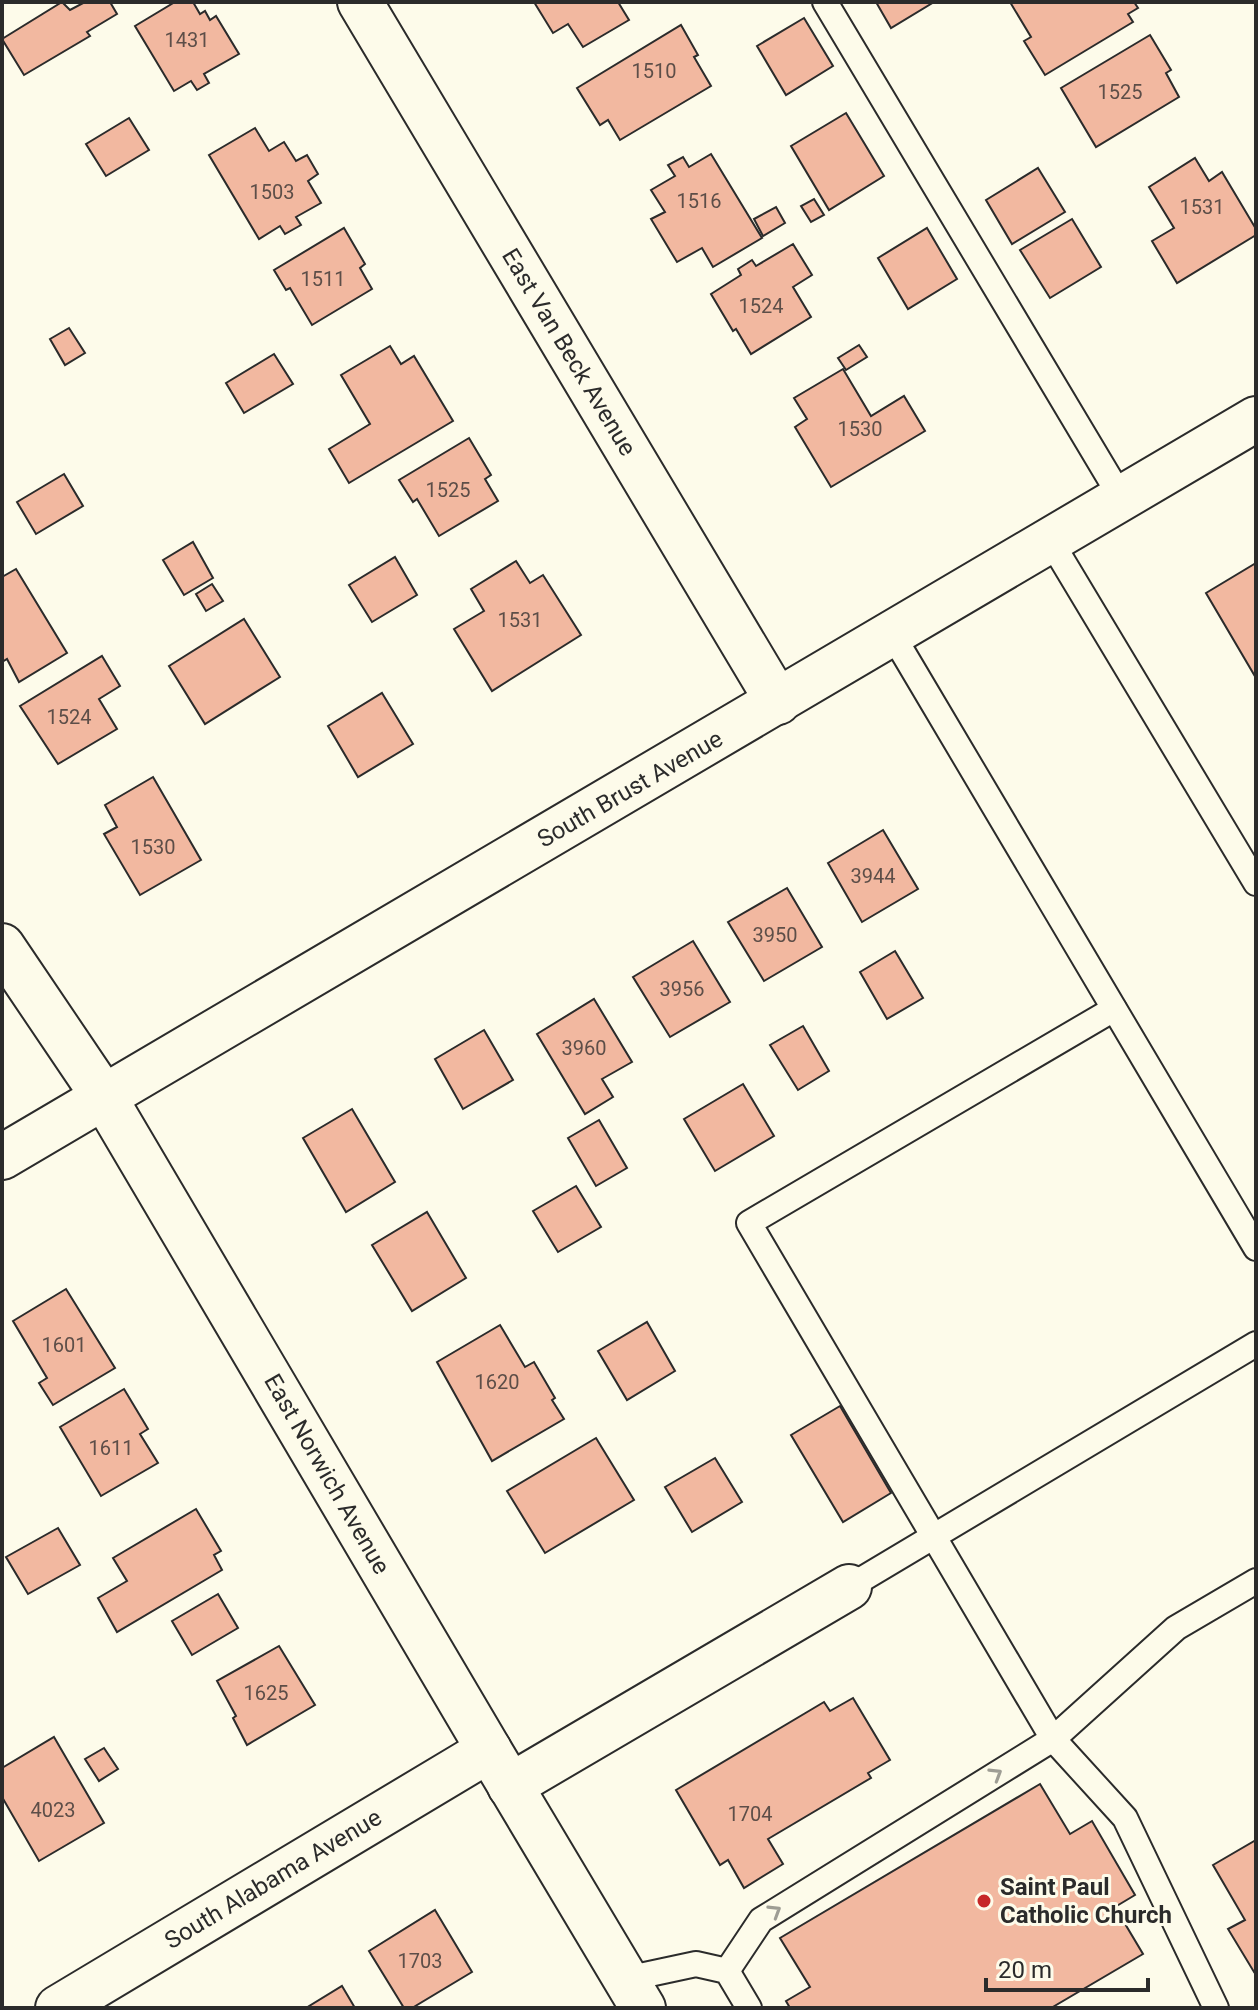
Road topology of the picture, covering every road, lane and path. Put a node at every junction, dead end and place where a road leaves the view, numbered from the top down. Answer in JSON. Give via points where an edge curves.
{"nodes":[{"id":1,"x":360,"y":2,"type":"edge"},
{"id":2,"x":825,"y":2,"type":"edge"},
{"id":3,"x":1256,"y":419,"type":"edge"},
{"id":4,"x":1122,"y":499,"type":"junction"},
{"id":5,"x":1050,"y":540,"type":"junction"},
{"id":6,"x":892,"y":634,"type":"junction"},
{"id":7,"x":778,"y":702,"type":"junction"},
{"id":8,"x":1256,"y":883,"type":"edge"},
{"id":9,"x":2,"y":946,"type":"edge"},
{"id":10,"x":1114,"y":1009,"type":"junction"},
{"id":11,"x":104,"y":1097,"type":"junction"},
{"id":12,"x":2,"y":1157,"type":"edge"},
{"id":13,"x":1256,"y":1248,"type":"edge"},
{"id":14,"x":1256,"y":1344,"type":"edge"},
{"id":15,"x":934,"y":1537,"type":"junction"},
{"id":16,"x":1256,"y":1581,"type":"edge"},
{"id":17,"x":849,"y":1587,"type":"joint"},
{"id":18,"x":1053,"y":1739,"type":"junction"},
{"id":19,"x":499,"y":1768,"type":"junction"},
{"id":20,"x":727,"y":1971,"type":"junction"},
{"id":21,"x":634,"y":1993,"type":"edge"},
{"id":22,"x":58,"y":2008,"type":"edge"},
{"id":23,"x":749,"y":2008,"type":"edge"},
{"id":24,"x":1216,"y":2008,"type":"edge"}],
"edges":[{"from":1,"to":7,"type":"street","name":"East Van Beck Avenue"},
{"from":2,"to":4,"type":"lane"},
{"from":3,"to":4,"type":"street","name":"South Brust Avenue"},
{"from":4,"to":5,"type":"street","name":"South Brust Avenue"},
{"from":5,"to":6,"type":"street","name":"South Brust Avenue"},
{"from":5,"to":8,"type":"lane"},
{"from":6,"to":7,"type":"street","name":"South Brust Avenue"},
{"from":6,"to":10,"type":"lane"},
{"from":7,"to":11,"type":"street","name":"South Brust Avenue"},
{"from":9,"to":11,"type":"street","name":"East Norwich Avenue"},
{"from":10,"to":13,"type":"lane"},
{"from":10,"to":15,"type":"lane","via":[[749,1223]]},
{"from":11,"to":12,"type":"street","name":"South Brust Avenue"},
{"from":11,"to":19,"type":"street","name":"East Norwich Avenue"},
{"from":14,"to":15,"type":"lane"},
{"from":15,"to":17,"type":"lane"},
{"from":15,"to":18,"type":"lane"},
{"from":16,"to":18,"type":"lane","via":[[1176,1628]]},
{"from":17,"to":19,"type":"street","name":"South Alabama Avenue"},
{"from":20,"to":18,"type":"lane","one_way":true,"via":[[761,1920]]},
{"from":18,"to":24,"type":"lane","via":[[1125,1818]]},
{"from":19,"to":21,"type":"street","name":"East Norwich Avenue"},
{"from":19,"to":22,"type":"street","name":"South Alabama Avenue"},
{"from":20,"to":21,"type":"lane","via":[[696,1964]]},
{"from":20,"to":23,"type":"lane"}]}
